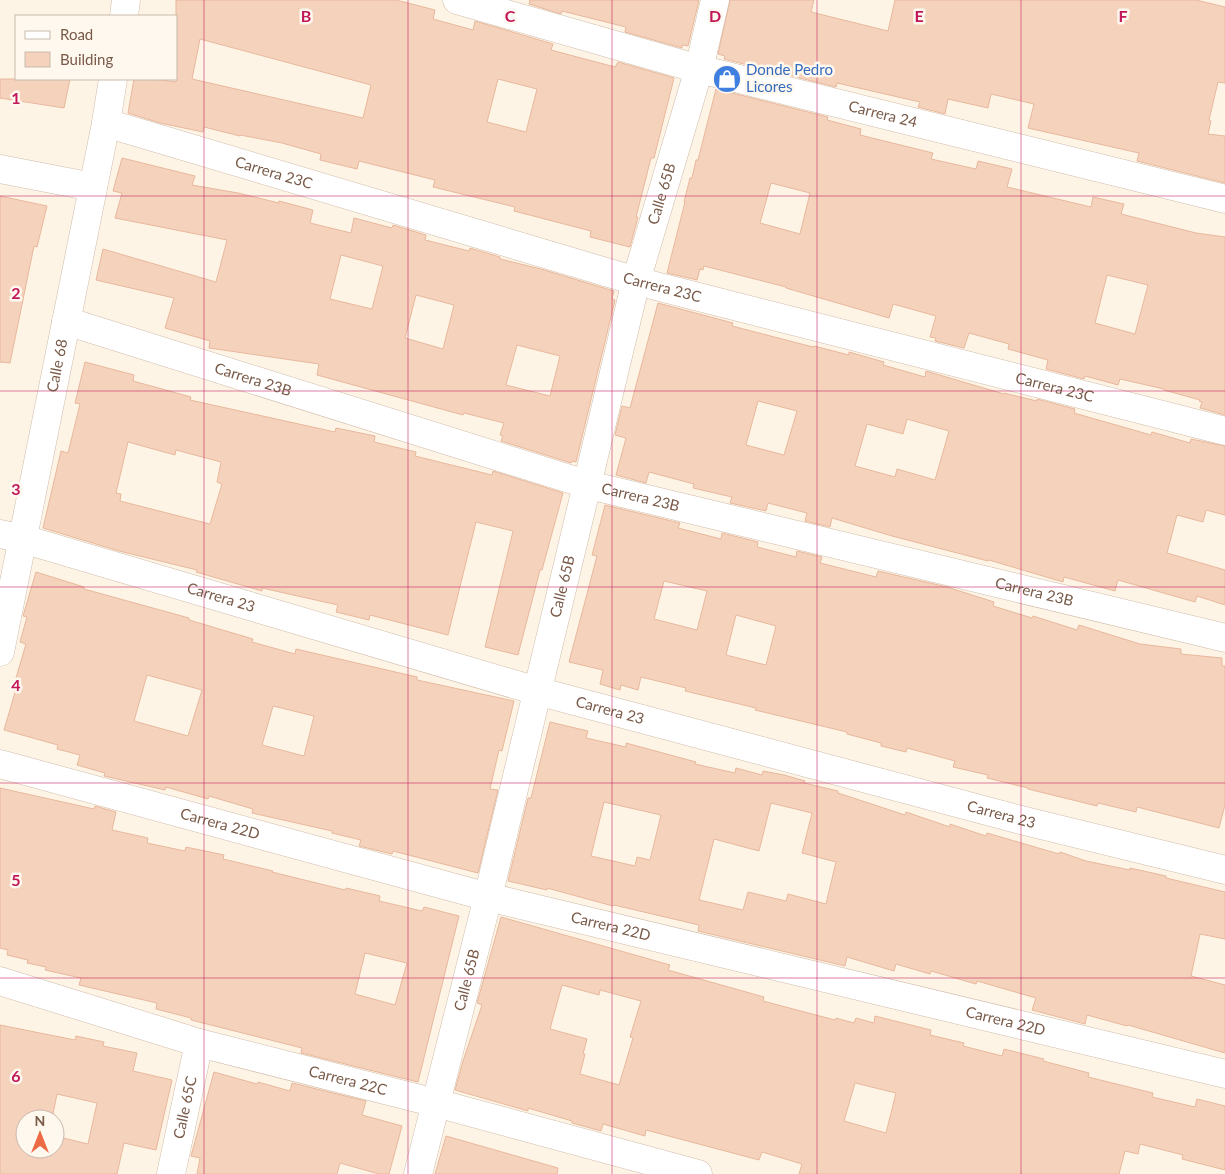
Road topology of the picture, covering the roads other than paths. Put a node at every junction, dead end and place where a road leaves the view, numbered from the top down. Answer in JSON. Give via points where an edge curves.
{"nodes":[{"id":1,"x":126,"y":0,"type":"edge"},
{"id":2,"x":457,"y":0,"type":"edge"},
{"id":3,"x":716,"y":0,"type":"edge"},
{"id":4,"x":124,"y":15,"type":"edge"},
{"id":5,"x":699,"y":69,"type":"junction"},
{"id":6,"x":113,"y":80,"type":"edge"},
{"id":7,"x":106,"y":123,"type":"junction"},
{"id":8,"x":0,"y":169,"type":"edge"},
{"id":9,"x":93,"y":187,"type":"junction"},
{"id":10,"x":1225,"y":199,"type":"edge"},
{"id":11,"x":636,"y":281,"type":"junction"},
{"id":12,"x":66,"y":321,"type":"junction"},
{"id":13,"x":1225,"y":431,"type":"edge"},
{"id":14,"x":588,"y":484,"type":"junction"},
{"id":15,"x":11,"y":537,"type":"edge"},
{"id":16,"x":1225,"y":638,"type":"edge"},
{"id":17,"x":0,"y":652,"type":"edge"},
{"id":18,"x":536,"y":691,"type":"junction"},
{"id":19,"x":0,"y":764,"type":"edge"},
{"id":20,"x":1225,"y":870,"type":"edge"},
{"id":21,"x":488,"y":898,"type":"junction"},
{"id":22,"x":0,"y":981,"type":"edge"},
{"id":23,"x":199,"y":1043,"type":"junction"},
{"id":24,"x":1225,"y":1074,"type":"edge"},
{"id":25,"x":436,"y":1103,"type":"junction"},
{"id":26,"x":661,"y":1169,"type":"edge"},
{"id":27,"x":171,"y":1174,"type":"edge"},
{"id":28,"x":418,"y":1174,"type":"edge"},
{"id":29,"x":698,"y":1174,"type":"edge"}],
"edges":[{"from":1,"to":4,"type":"street"},
{"from":2,"to":5,"type":"street","name":"Carrera 24"},
{"from":3,"to":5,"type":"street","name":"Calle 65B"},
{"from":5,"to":10,"type":"street","name":"Carrera 24"},
{"from":5,"to":11,"type":"street","name":"Calle 65B"},
{"from":6,"to":7,"type":"street","name":"Calle 68"},
{"from":7,"to":9,"type":"street","name":"Calle 68"},
{"from":7,"to":11,"type":"street","name":"Carrera 23C"},
{"from":8,"to":9,"type":"street"},
{"from":9,"to":12,"type":"street","name":"Calle 68"},
{"from":11,"to":13,"type":"street","name":"Carrera 23C"},
{"from":11,"to":14,"type":"street","name":"Calle 65B"},
{"from":12,"to":14,"type":"street","name":"Carrera 23B"},
{"from":12,"to":15,"type":"street","name":"Calle 68"},
{"from":14,"to":16,"type":"street","name":"Carrera 23B"},
{"from":14,"to":18,"type":"street","name":"Calle 65B"},
{"from":15,"to":17,"type":"street","name":"Calle 68"},
{"from":15,"to":18,"type":"street","name":"Carrera 23"},
{"from":18,"to":20,"type":"street","name":"Carrera 23","via":[[1017,819]]},
{"from":18,"to":21,"type":"street","name":"Calle 65B"},
{"from":19,"to":21,"type":"street","name":"Carrera 22D"},
{"from":21,"to":24,"type":"street","name":"Carrera 22D"},
{"from":21,"to":25,"type":"street","name":"Calle 65B"},
{"from":22,"to":23,"type":"street","name":"Carrera 22C"},
{"from":23,"to":25,"type":"street","name":"Carrera 22C"},
{"from":23,"to":27,"type":"street","name":"Calle 65C"},
{"from":25,"to":26,"type":"street","name":"Carrera 22C"},
{"from":25,"to":28,"type":"street","name":"Calle 65B"},
{"from":26,"to":29,"type":"street","name":"Carrera 22C"}]}
